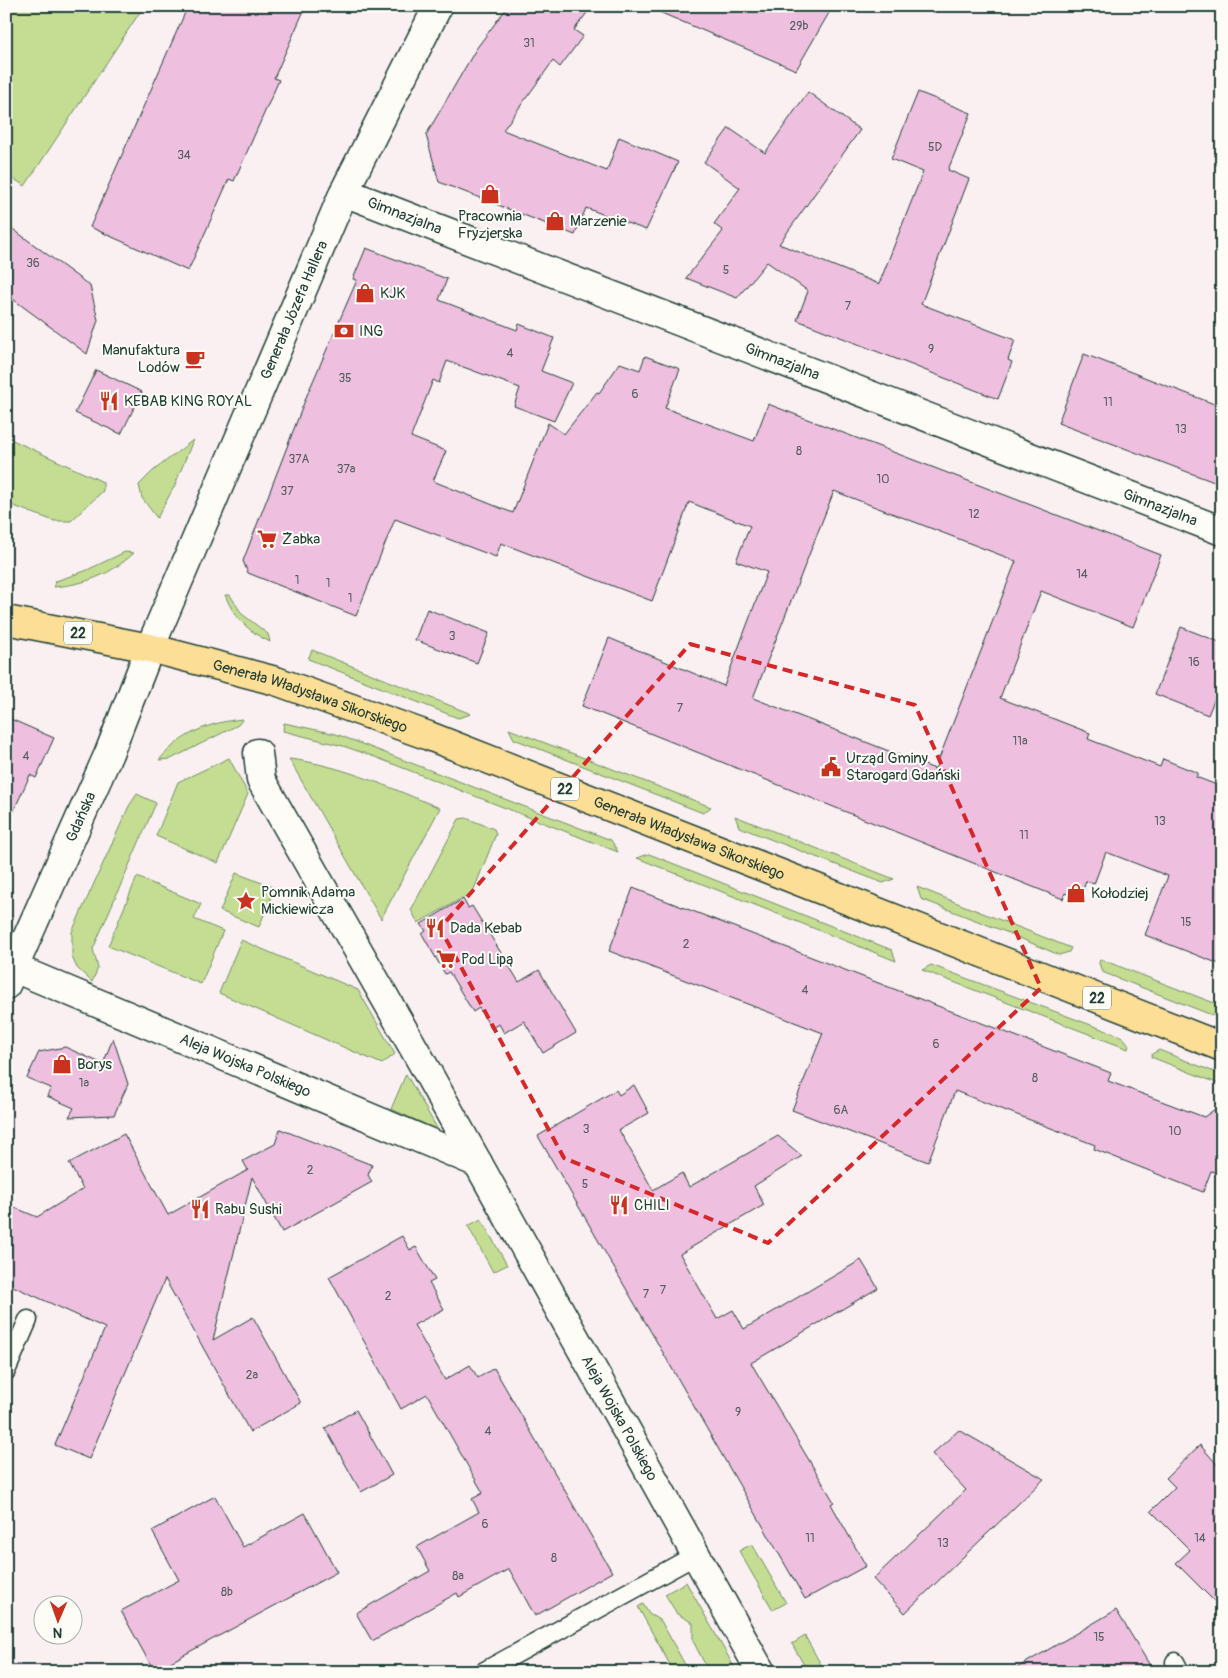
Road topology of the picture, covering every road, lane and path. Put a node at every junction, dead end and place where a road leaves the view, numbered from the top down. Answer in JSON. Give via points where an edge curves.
{"nodes":[{"id":1,"x":438,"y":6,"type":"edge"},
{"id":2,"x":344,"y":192,"type":"junction"},
{"id":3,"x":1222,"y":531,"type":"edge"},
{"id":4,"x":6,"y":620,"type":"edge"},
{"id":5,"x":150,"y":648,"type":"junction"},
{"id":6,"x":258,"y":753,"type":"dead end"},
{"id":7,"x":9,"y":973,"type":"edge"},
{"id":8,"x":1222,"y":1047,"type":"edge"},
{"id":9,"x":478,"y":1163,"type":"junction"},
{"id":10,"x":28,"y":1320,"type":"dead end"},
{"id":11,"x":6,"y":1372,"type":"edge"},
{"id":12,"x":696,"y":1555,"type":"junction"},
{"id":13,"x":483,"y":1672,"type":"edge"},
{"id":14,"x":761,"y":1672,"type":"edge"}],
"edges":[{"from":1,"to":2,"type":"street","name":"Generała Józefa Hallera"},
{"from":2,"to":3,"type":"street","name":"Gimnazjalna"},
{"from":2,"to":5,"type":"street","name":"Generała Józefa Hallera"},
{"from":4,"to":5,"type":"main road","number":"22"},
{"from":5,"to":7,"type":"street","name":"Gdańska","via":[[109,753]]},
{"from":5,"to":8,"type":"main road","name":"Generała Władysława Sikorskiego","number":"22","via":[[276,680],[429,736]]},
{"from":6,"to":9,"type":"street","name":"Aleja Wojska Polskiego","via":[[261,780]]},
{"from":7,"to":9,"type":"street","name":"Aleja Wojska Polskiego"},
{"from":9,"to":12,"type":"street","name":"Aleja Wojska Polskiego"},
{"from":10,"to":11,"type":"lane"},
{"from":12,"to":13,"type":"lane"},
{"from":12,"to":14,"type":"street","name":"Aleja Wojska Polskiego"}]}
